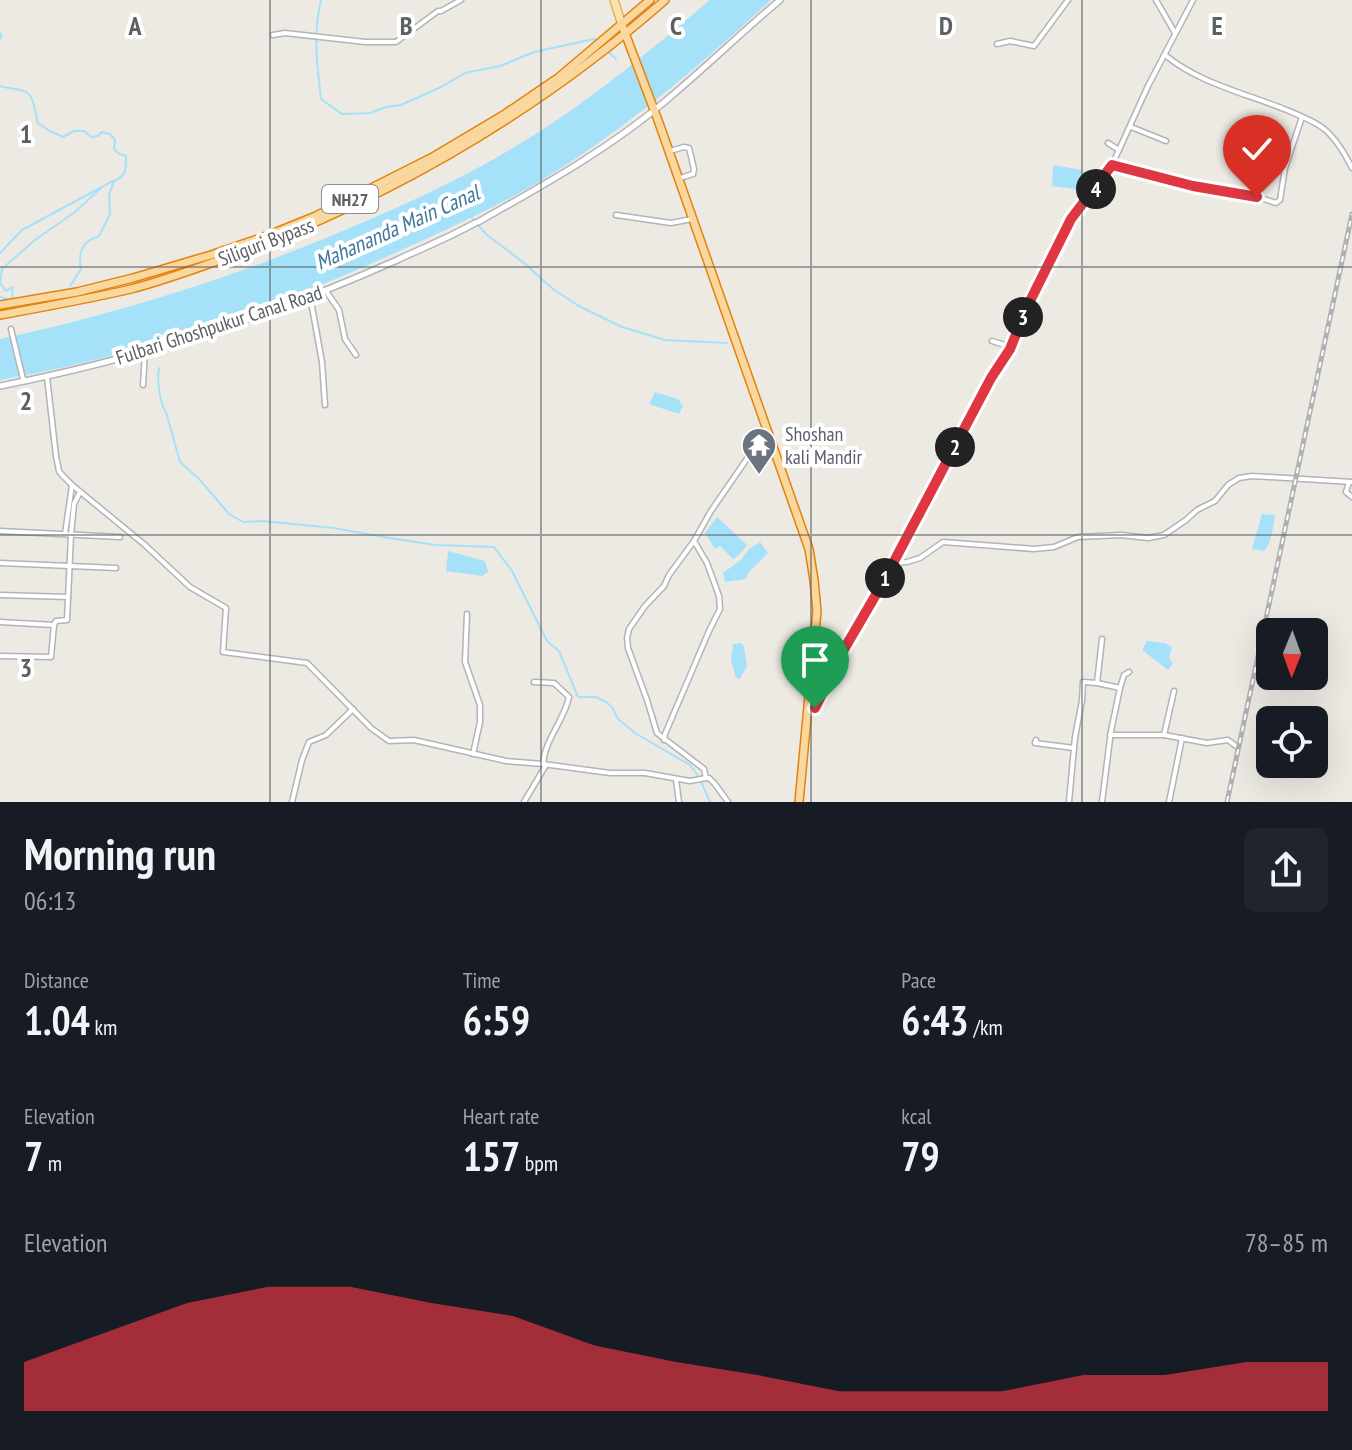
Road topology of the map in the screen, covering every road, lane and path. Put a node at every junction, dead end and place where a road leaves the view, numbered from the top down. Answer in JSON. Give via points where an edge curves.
{"nodes":[{"id":1,"x":461,"y":0,"type":"edge"},
{"id":2,"x":614,"y":0,"type":"edge"},
{"id":3,"x":650,"y":0,"type":"edge"},
{"id":4,"x":665,"y":0,"type":"edge"},
{"id":5,"x":780,"y":0,"type":"edge"},
{"id":6,"x":1068,"y":0,"type":"edge"},
{"id":7,"x":1156,"y":0,"type":"edge"},
{"id":8,"x":1193,"y":0,"type":"edge"},
{"id":9,"x":622,"y":25,"type":"junction"},
{"id":10,"x":1175,"y":33,"type":"junction"},
{"id":11,"x":626,"y":34,"type":"junction"},
{"id":12,"x":273,"y":35,"type":"dead end"},
{"id":13,"x":610,"y":40,"type":"junction"},
{"id":14,"x":997,"y":44,"type":"dead end"},
{"id":15,"x":1165,"y":55,"type":"junction"},
{"id":16,"x":654,"y":108,"type":"junction"},
{"id":17,"x":1302,"y":117,"type":"junction"},
{"id":18,"x":1130,"y":127,"type":"junction"},
{"id":19,"x":1166,"y":141,"type":"dead end"},
{"id":20,"x":1108,"y":143,"type":"dead end"},
{"id":21,"x":1119,"y":150,"type":"junction"},
{"id":22,"x":668,"y":151,"type":"junction"},
{"id":23,"x":1112,"y":165,"type":"junction"},
{"id":24,"x":1352,"y":168,"type":"edge"},
{"id":25,"x":677,"y":179,"type":"junction"},
{"id":26,"x":616,"y":215,"type":"dead end"},
{"id":27,"x":692,"y":219,"type":"junction"},
{"id":28,"x":326,"y":291,"type":"junction"},
{"id":29,"x":78,"y":296,"type":"junction"},
{"id":30,"x":310,"y":296,"type":"junction"},
{"id":31,"x":1,"y":305,"type":"edge"},
{"id":32,"x":0,"y":315,"type":"edge"},
{"id":33,"x":12,"y":331,"type":"dead end"},
{"id":34,"x":992,"y":341,"type":"dead end"},
{"id":35,"x":1011,"y":347,"type":"junction"},
{"id":36,"x":145,"y":351,"type":"junction"},
{"id":37,"x":356,"y":355,"type":"dead end"},
{"id":38,"x":47,"y":377,"type":"junction"},
{"id":39,"x":24,"y":380,"type":"junction"},
{"id":40,"x":143,"y":385,"type":"dead end"},
{"id":41,"x":0,"y":386,"type":"edge"},
{"id":42,"x":325,"y":405,"type":"dead end"},
{"id":43,"x":767,"y":430,"type":"junction"},
{"id":44,"x":1351,"y":482,"type":"edge"},
{"id":45,"x":72,"y":485,"type":"junction"},
{"id":46,"x":80,"y":492,"type":"junction"},
{"id":47,"x":1352,"y":497,"type":"edge"},
{"id":48,"x":0,"y":531,"type":"edge"},
{"id":49,"x":68,"y":534,"type":"junction"},
{"id":50,"x":120,"y":537,"type":"dead end"},
{"id":51,"x":694,"y":541,"type":"junction"},
{"id":52,"x":0,"y":563,"type":"edge"},
{"id":53,"x":892,"y":563,"type":"junction"},
{"id":54,"x":70,"y":566,"type":"junction"},
{"id":55,"x":116,"y":568,"type":"dead end"},
{"id":56,"x":0,"y":595,"type":"edge"},
{"id":57,"x":68,"y":597,"type":"junction"},
{"id":58,"x":467,"y":614,"type":"dead end"},
{"id":59,"x":0,"y":622,"type":"edge"},
{"id":60,"x":54,"y":625,"type":"junction"},
{"id":61,"x":1102,"y":639,"type":"dead end"},
{"id":62,"x":0,"y":656,"type":"edge"},
{"id":63,"x":1129,"y":672,"type":"dead end"},
{"id":64,"x":534,"y":682,"type":"dead end"},
{"id":65,"x":1097,"y":683,"type":"junction"},
{"id":66,"x":1120,"y":688,"type":"junction"},
{"id":67,"x":1174,"y":691,"type":"dead end"},
{"id":68,"x":353,"y":709,"type":"junction"},
{"id":69,"x":806,"y":718,"type":"junction"},
{"id":70,"x":1110,"y":735,"type":"junction"},
{"id":71,"x":1164,"y":735,"type":"junction"},
{"id":72,"x":1182,"y":738,"type":"junction"},
{"id":73,"x":664,"y":740,"type":"junction"},
{"id":74,"x":1036,"y":740,"type":"dead end"},
{"id":75,"x":1236,"y":746,"type":"dead end"},
{"id":76,"x":1074,"y":748,"type":"junction"},
{"id":77,"x":473,"y":754,"type":"junction"},
{"id":78,"x":545,"y":764,"type":"junction"},
{"id":79,"x":706,"y":778,"type":"junction"},
{"id":80,"x":676,"y":780,"type":"junction"},
{"id":81,"x":292,"y":802,"type":"edge"},
{"id":82,"x":524,"y":802,"type":"edge"},
{"id":83,"x":679,"y":802,"type":"edge"},
{"id":84,"x":728,"y":802,"type":"edge"},
{"id":85,"x":799,"y":802,"type":"edge"},
{"id":86,"x":1069,"y":802,"type":"edge"},
{"id":87,"x":1102,"y":802,"type":"edge"},
{"id":88,"x":1169,"y":802,"type":"edge"}],
"edges":[{"from":1,"to":12,"type":"street","via":[[396,42]]},
{"from":2,"to":9,"type":"main road"},
{"from":3,"to":9,"type":"highway","number":"NH27"},
{"from":4,"to":11,"type":"highway","name":"Siliguri Bypass","number":"NH27"},
{"from":5,"to":16,"type":"street","name":"Fulbari Ghoshpukur Canal Road"},
{"from":6,"to":14,"type":"street","via":[[1034,46]]},
{"from":7,"to":10,"type":"street"},
{"from":8,"to":10,"type":"street"},
{"from":9,"to":11,"type":"highway"},
{"from":9,"to":13,"type":"highway","number":"NH27"},
{"from":10,"to":15,"type":"street"},
{"from":11,"to":13,"type":"highway","name":"Siliguri Bypass","number":"NH27"},
{"from":11,"to":16,"type":"highway"},
{"from":13,"to":29,"type":"highway","name":"Siliguri Bypass","number":"NH27","via":[[512,117],[347,209],[175,276],[132,289]]},
{"from":15,"to":17,"type":"street","via":[[1217,85]]},
{"from":15,"to":18,"type":"street"},
{"from":16,"to":22,"type":"highway"},
{"from":16,"to":28,"type":"street","name":"Fulbari Ghoshpukur Canal Road","via":[[568,171],[477,222]]},
{"from":17,"to":23,"type":"street","via":[[1276,203]]},
{"from":17,"to":24,"type":"street","via":[[1323,128],[1344,150]]},
{"from":18,"to":19,"type":"street"},
{"from":18,"to":21,"type":"street"},
{"from":20,"to":21,"type":"street"},
{"from":21,"to":23,"type":"street"},
{"from":22,"to":25,"type":"highway"},
{"from":22,"to":25,"type":"street","via":[[689,148],[693,174]]},
{"from":23,"to":35,"type":"street","via":[[1071,219]]},
{"from":25,"to":27,"type":"highway"},
{"from":26,"to":27,"type":"street","via":[[671,223]]},
{"from":27,"to":43,"type":"highway"},
{"from":28,"to":30,"type":"street","name":"Fulbari Ghoshpukur Canal Road"},
{"from":28,"to":37,"type":"street"},
{"from":29,"to":31,"type":"highway","number":"NH27"},
{"from":29,"to":32,"type":"highway","name":"Siliguri Bypass","number":"NH27"},
{"from":30,"to":36,"type":"street","name":"Fulbari Ghoshpukur Canal Road"},
{"from":30,"to":42,"type":"street"},
{"from":33,"to":39,"type":"street"},
{"from":34,"to":35,"type":"street"},
{"from":35,"to":53,"type":"street"},
{"from":36,"to":38,"type":"street","name":"Fulbari Ghoshpukur Canal Road"},
{"from":36,"to":40,"type":"street"},
{"from":38,"to":39,"type":"street","name":"Fulbari Ghoshpukur Canal Road"},
{"from":38,"to":45,"type":"street","via":[[57,464]]},
{"from":39,"to":41,"type":"street","name":"Fulbari Ghoshpukur Canal Road"},
{"from":43,"to":51,"type":"street"},
{"from":43,"to":69,"type":"highway","via":[[804,532],[814,580],[817,611]]},
{"from":44,"to":47,"type":"street","via":[[1346,492]]},
{"from":44,"to":53,"type":"street","via":[[1239,478],[1164,535],[1078,537],[1034,549],[943,542],[920,558]]},
{"from":45,"to":46,"type":"street"},
{"from":45,"to":49,"type":"street"},
{"from":46,"to":49,"type":"street"},
{"from":46,"to":68,"type":"street","via":[[190,587],[226,608],[223,652],[304,662]]},
{"from":48,"to":49,"type":"street"},
{"from":49,"to":50,"type":"street"},
{"from":49,"to":54,"type":"street"},
{"from":51,"to":73,"type":"street","via":[[707,563],[720,609]]},
{"from":51,"to":73,"type":"street","via":[[627,638],[657,733]]},
{"from":52,"to":54,"type":"street"},
{"from":53,"to":69,"type":"street"},
{"from":54,"to":55,"type":"street"},
{"from":54,"to":57,"type":"street"},
{"from":56,"to":57,"type":"street"},
{"from":57,"to":60,"type":"street","via":[[67,620]]},
{"from":58,"to":77,"type":"street","via":[[465,662],[481,712]]},
{"from":59,"to":60,"type":"street"},
{"from":60,"to":62,"type":"street","via":[[51,657]]},
{"from":61,"to":65,"type":"street"},
{"from":63,"to":66,"type":"street"},
{"from":64,"to":78,"type":"street","via":[[554,683],[569,697],[545,750]]},
{"from":65,"to":66,"type":"street"},
{"from":65,"to":76,"type":"street","via":[[1083,682]]},
{"from":66,"to":70,"type":"street"},
{"from":67,"to":71,"type":"street"},
{"from":68,"to":77,"type":"street","via":[[389,741],[414,740]]},
{"from":68,"to":81,"type":"street","via":[[326,735],[309,742]]},
{"from":69,"to":85,"type":"highway"},
{"from":70,"to":71,"type":"street"},
{"from":70,"to":87,"type":"street"},
{"from":71,"to":72,"type":"street"},
{"from":72,"to":75,"type":"street","via":[[1228,740]]},
{"from":72,"to":88,"type":"street"},
{"from":73,"to":79,"type":"street","via":[[704,769]]},
{"from":74,"to":76,"type":"street"},
{"from":76,"to":86,"type":"street"},
{"from":77,"to":78,"type":"street"},
{"from":78,"to":80,"type":"street"},
{"from":78,"to":82,"type":"street"},
{"from":79,"to":80,"type":"street"},
{"from":79,"to":84,"type":"street"},
{"from":80,"to":83,"type":"street"}]}
